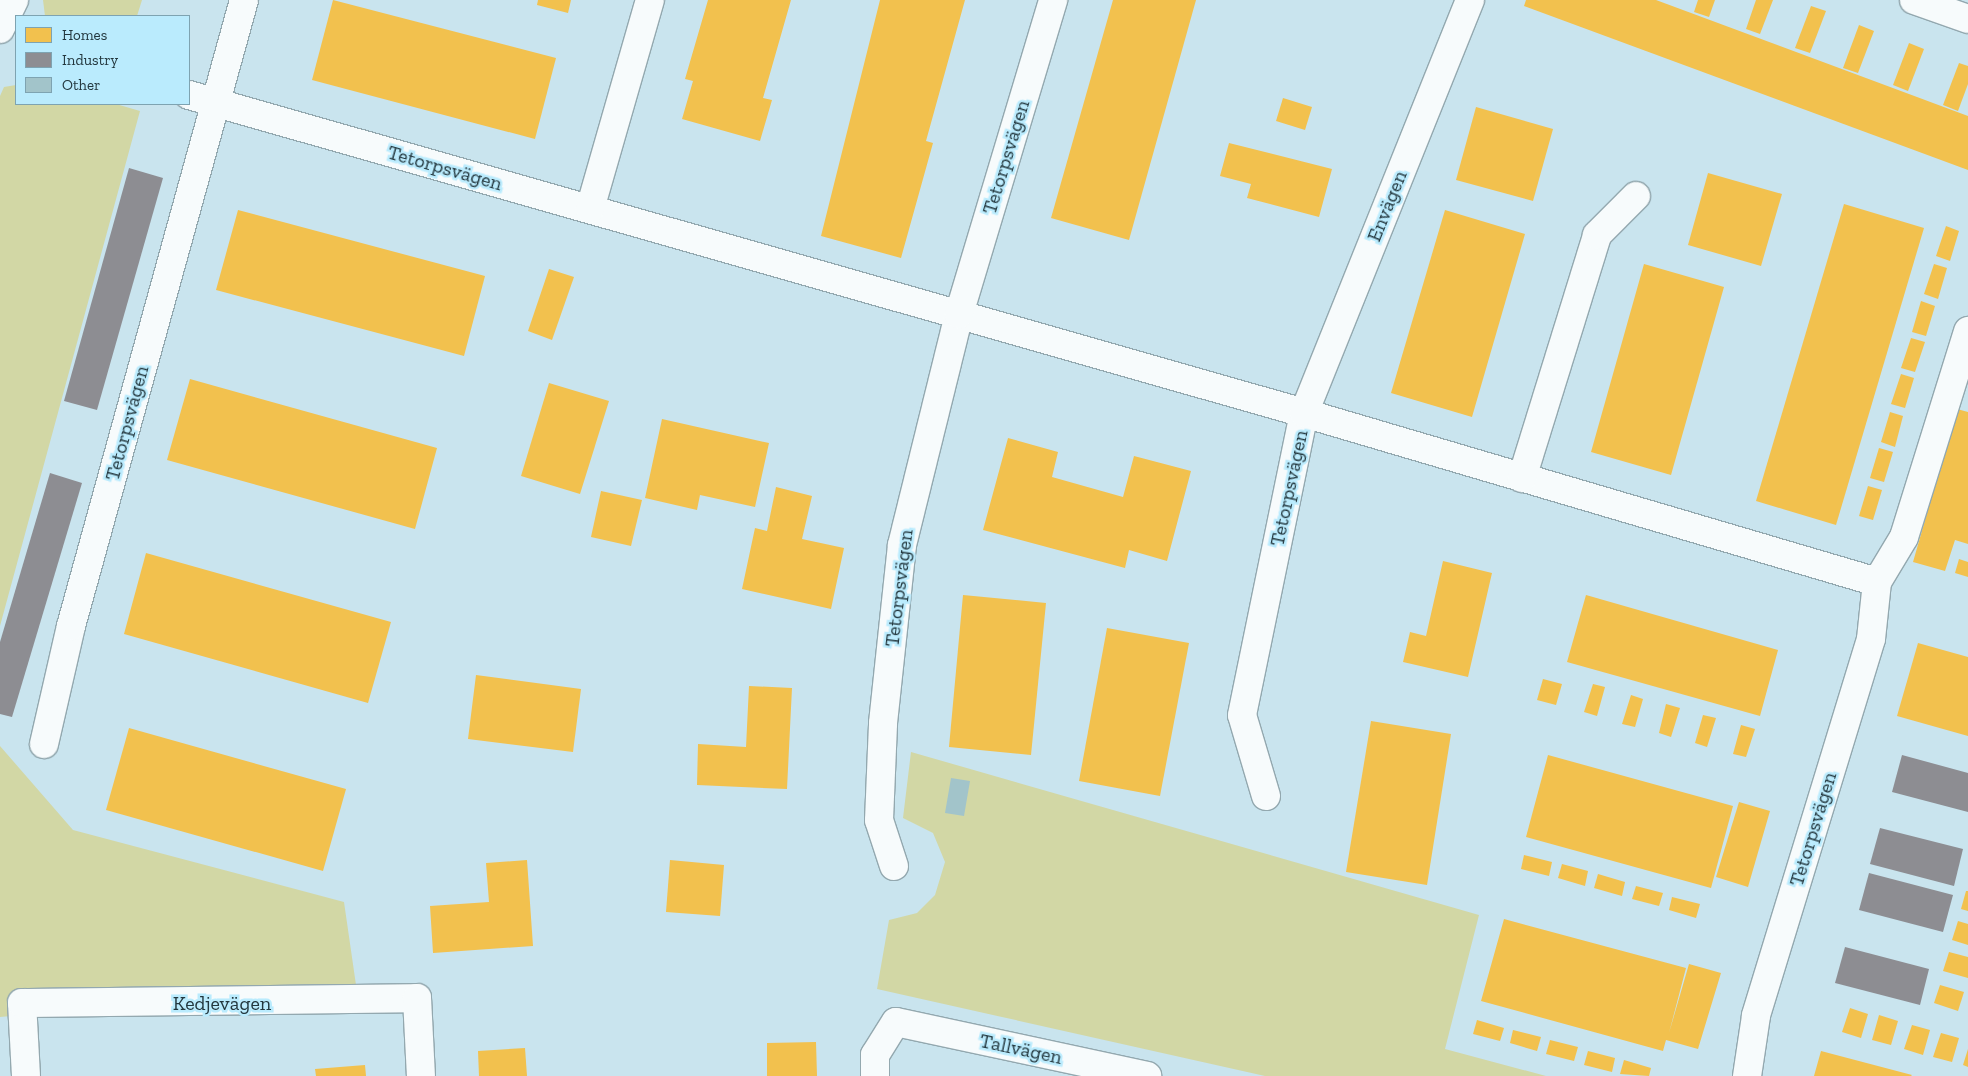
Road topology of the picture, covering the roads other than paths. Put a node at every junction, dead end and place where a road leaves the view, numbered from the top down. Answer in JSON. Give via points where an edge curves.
{"nodes":[{"id":1,"x":14,"y":0,"type":"edge"},
{"id":2,"x":244,"y":0,"type":"edge"},
{"id":3,"x":650,"y":0,"type":"edge"},
{"id":4,"x":1053,"y":0,"type":"edge"},
{"id":5,"x":1470,"y":0,"type":"edge"},
{"id":6,"x":1924,"y":2,"type":"edge"},
{"id":7,"x":1968,"y":19,"type":"edge"},
{"id":8,"x":6,"y":30,"type":"edge"},
{"id":9,"x":190,"y":95,"type":"edge"},
{"id":10,"x":214,"y":102,"type":"junction"},
{"id":11,"x":1636,"y":196,"type":"dead end"},
{"id":12,"x":590,"y":209,"type":"junction"},
{"id":13,"x":959,"y":314,"type":"junction"},
{"id":14,"x":1968,"y":331,"type":"edge"},
{"id":15,"x":1304,"y":413,"type":"junction"},
{"id":16,"x":1522,"y":478,"type":"junction"},
{"id":17,"x":1876,"y":582,"type":"junction"},
{"id":18,"x":44,"y":744,"type":"dead end"},
{"id":19,"x":1266,"y":796,"type":"dead end"},
{"id":20,"x":894,"y":866,"type":"dead end"},
{"id":21,"x":26,"y":1076,"type":"edge"},
{"id":22,"x":421,"y":1076,"type":"edge"},
{"id":23,"x":875,"y":1076,"type":"edge"},
{"id":24,"x":1147,"y":1076,"type":"edge"},
{"id":25,"x":1747,"y":1076,"type":"edge"}],
"edges":[{"from":1,"to":8,"type":"street"},
{"from":2,"to":10,"type":"street","name":"Tetorpsvägen"},
{"from":3,"to":12,"type":"street"},
{"from":4,"to":13,"type":"street","name":"Tetorpsvägen"},
{"from":5,"to":15,"type":"street","name":"Envägen"},
{"from":6,"to":7,"type":"street"},
{"from":9,"to":10,"type":"street","name":"Tetorpsvägen"},
{"from":10,"to":12,"type":"street","name":"Tetorpsvägen"},
{"from":10,"to":18,"type":"street","name":"Tetorpsvägen","via":[[70,626]]},
{"from":11,"to":16,"type":"street","via":[[1597,235]]},
{"from":12,"to":13,"type":"street","name":"Tetorpsvägen"},
{"from":13,"to":15,"type":"street","name":"Tetorpsvägen"},
{"from":13,"to":20,"type":"street","name":"Tetorpsvägen","via":[[902,545],[883,723],[879,820]]},
{"from":14,"to":17,"type":"street","name":"Tetorpsvägen","via":[[1904,537]]},
{"from":15,"to":16,"type":"street","name":"Tetorpsvägen"},
{"from":15,"to":19,"type":"street","name":"Tetorpsvägen","via":[[1242,715]]},
{"from":16,"to":17,"type":"street","name":"Tetorpsvägen"},
{"from":17,"to":25,"type":"street","name":"Tetorpsvägen","via":[[1871,639],[1756,1016]]},
{"from":21,"to":22,"type":"street","name":"Kedjevägen","via":[[22,1004],[417,998]]},
{"from":23,"to":24,"type":"street","name":"Tallvägen","via":[[875,1055],[896,1022]]}]}
